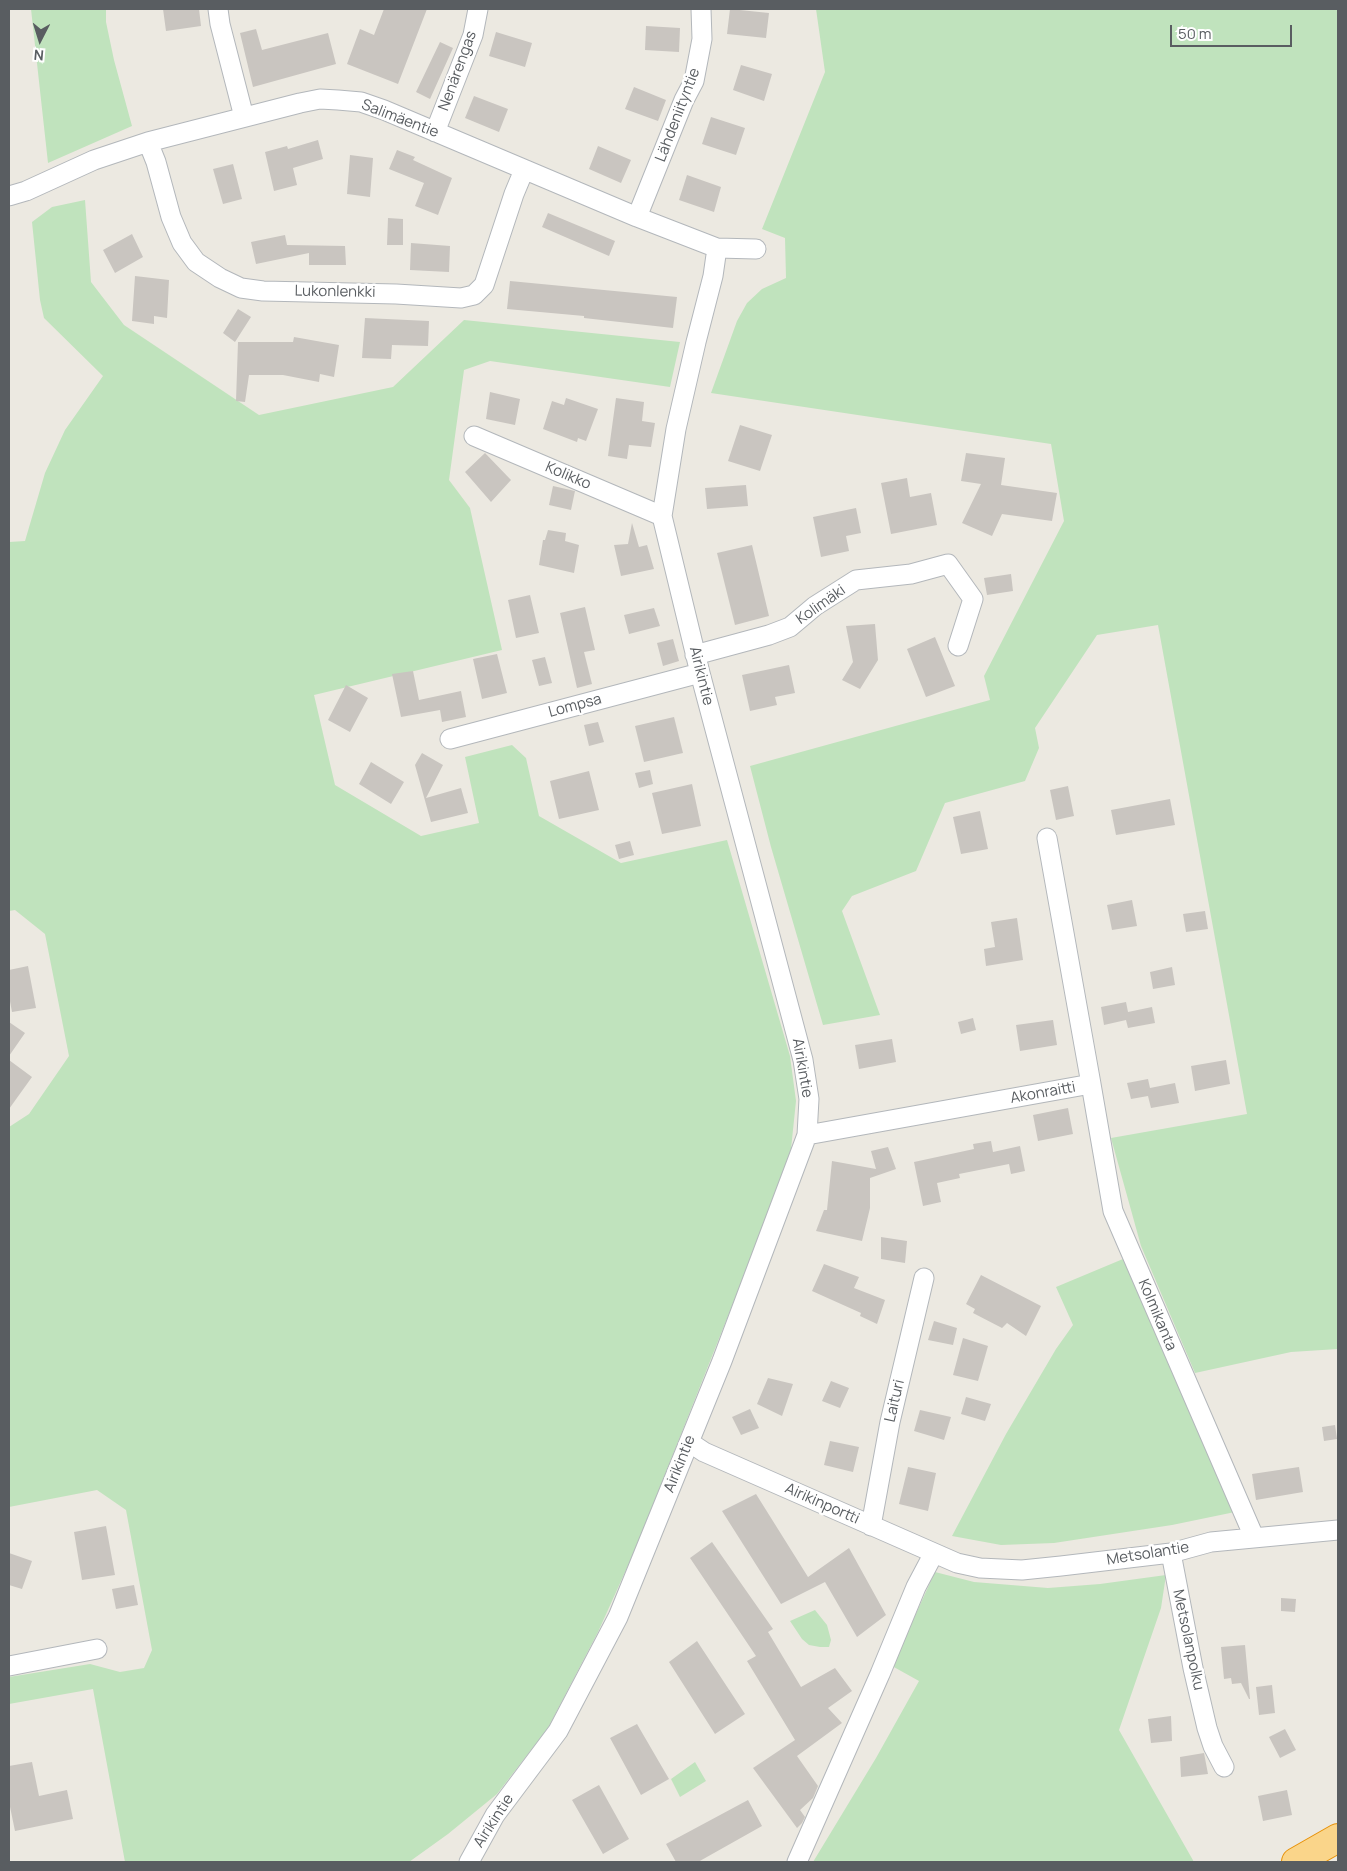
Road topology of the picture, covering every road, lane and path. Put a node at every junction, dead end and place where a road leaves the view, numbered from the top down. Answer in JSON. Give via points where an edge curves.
{"nodes":[{"id":1,"x":218,"y":9,"type":"edge"},
{"id":2,"x":478,"y":9,"type":"edge"},
{"id":3,"x":701,"y":9,"type":"edge"},
{"id":4,"x":244,"y":117,"type":"junction"},
{"id":5,"x":435,"y":132,"type":"junction"},
{"id":6,"x":148,"y":142,"type":"junction"},
{"id":7,"x":524,"y":170,"type":"junction"},
{"id":8,"x":9,"y":196,"type":"edge"},
{"id":9,"x":637,"y":217,"type":"junction"},
{"id":10,"x":717,"y":248,"type":"junction"},
{"id":11,"x":756,"y":249,"type":"dead end"},
{"id":12,"x":474,"y":436,"type":"dead end"},
{"id":13,"x":662,"y":516,"type":"junction"},
{"id":14,"x":958,"y":646,"type":"dead end"},
{"id":15,"x":695,"y":655,"type":"junction"},
{"id":16,"x":700,"y":673,"type":"junction"},
{"id":17,"x":450,"y":739,"type":"dead end"},
{"id":18,"x":1047,"y":838,"type":"dead end"},
{"id":19,"x":1091,"y":1084,"type":"junction"},
{"id":20,"x":807,"y":1135,"type":"junction"},
{"id":21,"x":924,"y":1278,"type":"dead end"},
{"id":22,"x":688,"y":1442,"type":"junction"},
{"id":23,"x":871,"y":1526,"type":"junction"},
{"id":24,"x":1338,"y":1530,"type":"edge"},
{"id":25,"x":1254,"y":1536,"type":"junction"},
{"id":26,"x":934,"y":1553,"type":"junction"},
{"id":27,"x":1171,"y":1553,"type":"junction"},
{"id":28,"x":957,"y":1563,"type":"joint"},
{"id":29,"x":97,"y":1649,"type":"dead end"},
{"id":30,"x":9,"y":1666,"type":"edge"},
{"id":31,"x":1224,"y":1766,"type":"dead end"},
{"id":32,"x":1338,"y":1838,"type":"edge"},
{"id":33,"x":469,"y":1862,"type":"edge"},
{"id":34,"x":797,"y":1862,"type":"edge"},
{"id":35,"x":1296,"y":1862,"type":"edge"}],
"edges":[{"from":1,"to":4,"type":"street"},
{"from":2,"to":5,"type":"street","name":"Nenärengas","via":[[474,35]]},
{"from":3,"to":9,"type":"street","name":"Lähdeniityntie","via":[[702,39],[694,81]]},
{"from":4,"to":5,"type":"street","name":"Salimäentie","via":[[300,103],[338,100],[361,102]]},
{"from":4,"to":6,"type":"street","name":"Salimäentie"},
{"from":5,"to":7,"type":"street","name":"Salimäentie"},
{"from":6,"to":7,"type":"street","name":"Lukonlenkki","via":[[175,226],[182,243],[196,262],[241,288],[263,291],[461,298],[474,295],[484,285]]},
{"from":6,"to":8,"type":"street","name":"Salimäentie","via":[[94,160]]},
{"from":7,"to":9,"type":"street","name":"Salimäentie"},
{"from":9,"to":10,"type":"street","name":"Salimäentie"},
{"from":10,"to":11,"type":"street","name":"Salimäentie"},
{"from":10,"to":13,"type":"street","name":"Airikintie","via":[[676,430]]},
{"from":12,"to":13,"type":"street","name":"Kolikko"},
{"from":13,"to":15,"type":"street","name":"Airikintie"},
{"from":14,"to":15,"type":"street","name":"Kolimäki","via":[[973,599],[948,564],[911,574],[856,580],[815,606],[790,627]]},
{"from":15,"to":16,"type":"street","name":"Airikintie"},
{"from":16,"to":17,"type":"street","name":"Lompsa"},
{"from":16,"to":20,"type":"street","name":"Airikintie","via":[[803,1060],[809,1099]]},
{"from":18,"to":19,"type":"street","name":"Akonraitti"},
{"from":19,"to":20,"type":"street","name":"Akonraitti"},
{"from":19,"to":25,"type":"street","name":"Kolmikanta","via":[[1115,1218]]},
{"from":20,"to":22,"type":"street","name":"Airikintie"},
{"from":21,"to":23,"type":"street","name":"Laituri","via":[[890,1422]]},
{"from":22,"to":23,"type":"street","name":"Airikinportti"},
{"from":22,"to":33,"type":"street","name":"Airikintie","via":[[618,1617],[558,1731],[496,1815]]},
{"from":23,"to":26,"type":"street","name":"Airikinportti"},
{"from":24,"to":25,"type":"street","name":"Metsolantie"},
{"from":25,"to":27,"type":"street","name":"Metsolantie","via":[[1211,1542]]},
{"from":26,"to":28,"type":"street","name":"Airikinportti"},
{"from":26,"to":34,"type":"street"},
{"from":27,"to":28,"type":"street","name":"Metsolantie","via":[[1022,1570],[980,1568]]},
{"from":27,"to":31,"type":"street","name":"Metsolanpolku","via":[[1207,1728]]},
{"from":29,"to":30,"type":"street"},
{"from":32,"to":35,"type":"highway"}]}
